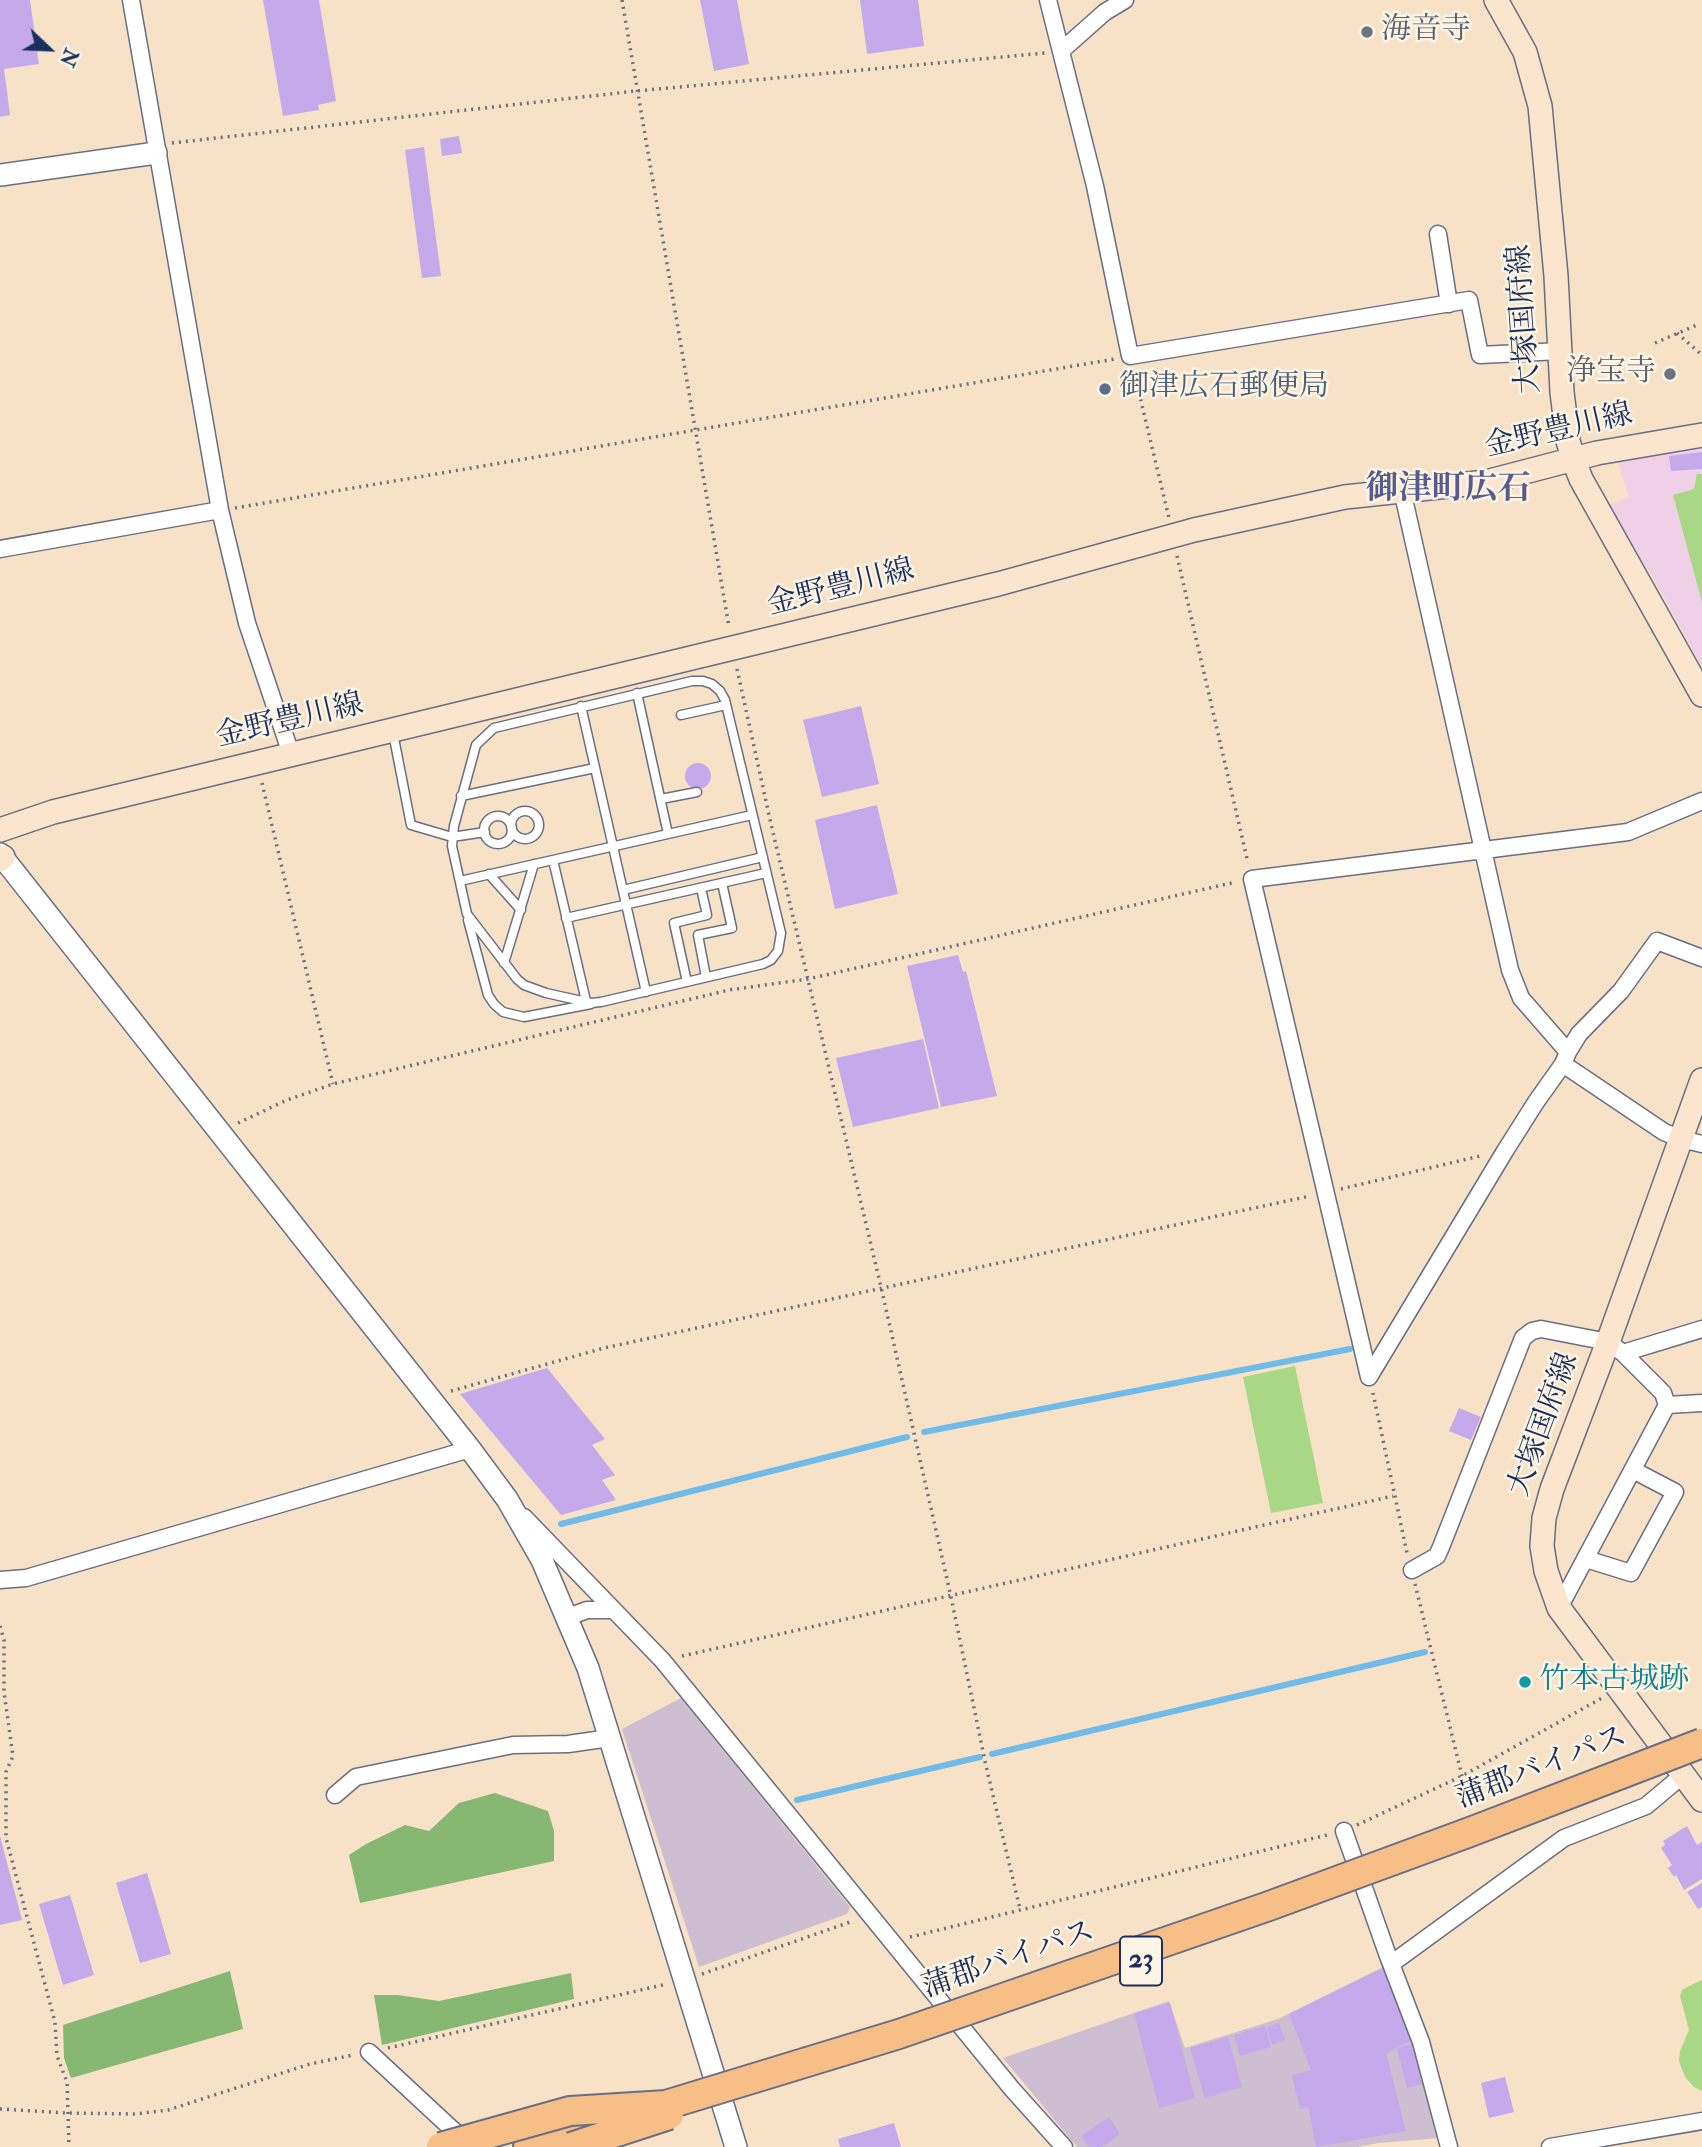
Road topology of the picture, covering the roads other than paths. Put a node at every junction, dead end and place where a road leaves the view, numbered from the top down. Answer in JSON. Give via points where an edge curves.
{"nodes":[{"id":1,"x":131,"y":0,"type":"edge"},
{"id":2,"x":1048,"y":0,"type":"edge"},
{"id":3,"x":1125,"y":0,"type":"edge"},
{"id":4,"x":1496,"y":0,"type":"edge"},
{"id":5,"x":1061,"y":51,"type":"junction"},
{"id":6,"x":156,"y":153,"type":"junction"},
{"id":7,"x":0,"y":175,"type":"edge"},
{"id":8,"x":1438,"y":234,"type":"dead end"},
{"id":9,"x":1449,"y":304,"type":"junction"},
{"id":10,"x":1560,"y":351,"type":"junction"},
{"id":11,"x":1702,"y":435,"type":"edge"},
{"id":12,"x":1574,"y":461,"type":"junction"},
{"id":13,"x":1402,"y":489,"type":"junction"},
{"id":14,"x":220,"y":510,"type":"junction"},
{"id":15,"x":0,"y":549,"type":"edge"},
{"id":16,"x":637,"y":693,"type":"junction"},
{"id":17,"x":1702,"y":695,"type":"edge"},
{"id":18,"x":726,"y":705,"type":"junction"},
{"id":19,"x":581,"y":706,"type":"junction"},
{"id":20,"x":681,"y":715,"type":"dead end"},
{"id":21,"x":392,"y":730,"type":"junction"},
{"id":22,"x":290,"y":754,"type":"junction"},
{"id":23,"x":595,"y":768,"type":"junction"},
{"id":24,"x":697,"y":792,"type":"dead end"},
{"id":25,"x":461,"y":796,"type":"junction"},
{"id":26,"x":660,"y":799,"type":"junction"},
{"id":27,"x":1702,"y":801,"type":"edge"},
{"id":28,"x":752,"y":816,"type":"junction"},
{"id":29,"x":0,"y":830,"type":"edge"},
{"id":30,"x":485,"y":832,"type":"junction"},
{"id":31,"x":668,"y":834,"type":"junction"},
{"id":32,"x":452,"y":837,"type":"junction"},
{"id":33,"x":613,"y":846,"type":"junction"},
{"id":34,"x":1484,"y":850,"type":"junction"},
{"id":35,"x":1,"y":857,"type":"edge"},
{"id":36,"x":762,"y":858,"type":"junction"},
{"id":37,"x":553,"y":860,"type":"junction"},
{"id":38,"x":534,"y":864,"type":"junction"},
{"id":39,"x":766,"y":873,"type":"junction"},
{"id":40,"x":489,"y":874,"type":"junction"},
{"id":41,"x":460,"y":881,"type":"junction"},
{"id":42,"x":722,"y":883,"type":"junction"},
{"id":43,"x":701,"y":888,"type":"junction"},
{"id":44,"x":623,"y":890,"type":"junction"},
{"id":45,"x":626,"y":905,"type":"junction"},
{"id":46,"x":521,"y":910,"type":"junction"},
{"id":47,"x":467,"y":914,"type":"junction"},
{"id":48,"x":566,"y":918,"type":"junction"},
{"id":49,"x":1702,"y":958,"type":"edge"},
{"id":50,"x":504,"y":964,"type":"junction"},
{"id":51,"x":706,"y":977,"type":"junction"},
{"id":52,"x":687,"y":982,"type":"junction"},
{"id":53,"x":646,"y":992,"type":"junction"},
{"id":54,"x":586,"y":1001,"type":"junction"},
{"id":55,"x":601,"y":1002,"type":"junction"},
{"id":56,"x":1566,"y":1058,"type":"junction"},
{"id":57,"x":1702,"y":1080,"type":"edge"},
{"id":58,"x":1696,"y":1141,"type":"edge"},
{"id":59,"x":1702,"y":1329,"type":"edge"},
{"id":60,"x":1616,"y":1348,"type":"junction"},
{"id":61,"x":1702,"y":1402,"type":"edge"},
{"id":62,"x":1667,"y":1405,"type":"junction"},
{"id":63,"x":470,"y":1450,"type":"junction"},
{"id":64,"x":1633,"y":1470,"type":"junction"},
{"id":65,"x":506,"y":1499,"type":"junction"},
{"id":66,"x":1586,"y":1559,"type":"junction"},
{"id":67,"x":1412,"y":1570,"type":"dead end"},
{"id":68,"x":0,"y":1580,"type":"edge"},
{"id":69,"x":1559,"y":1608,"type":"junction"},
{"id":70,"x":613,"y":1610,"type":"junction"},
{"id":71,"x":568,"y":1617,"type":"junction"},
{"id":72,"x":610,"y":1738,"type":"junction"},
{"id":73,"x":1702,"y":1743,"type":"edge"},
{"id":74,"x":1702,"y":1754,"type":"edge"},
{"id":75,"x":1683,"y":1775,"type":"junction"},
{"id":76,"x":335,"y":1795,"type":"dead end"},
{"id":77,"x":1702,"y":1800,"type":"edge"},
{"id":78,"x":1344,"y":1831,"type":"road end"},
{"id":79,"x":1391,"y":1964,"type":"junction"},
{"id":80,"x":369,"y":2052,"type":"road end"},
{"id":81,"x":666,"y":2105,"type":"junction"},
{"id":82,"x":1702,"y":2121,"type":"edge"},
{"id":83,"x":441,"y":2147,"type":"edge"},
{"id":84,"x":471,"y":2147,"type":"edge"},
{"id":85,"x":528,"y":2147,"type":"edge"},
{"id":86,"x":571,"y":2147,"type":"edge"},
{"id":87,"x":736,"y":2147,"type":"edge"},
{"id":88,"x":1064,"y":2147,"type":"edge"},
{"id":89,"x":1441,"y":2147,"type":"edge"},
{"id":90,"x":1451,"y":2147,"type":"edge"},
{"id":91,"x":1550,"y":2147,"type":"edge"}],
"edges":[{"from":1,"to":6,"type":"street"},
{"from":2,"to":5,"type":"street"},
{"from":3,"to":5,"type":"street"},
{"from":4,"to":10,"type":"main road","name":"大塚国府線","via":[[1525,52],[1540,106]]},
{"from":5,"to":9,"type":"street","via":[[1130,356]]},
{"from":6,"to":7,"type":"street"},
{"from":6,"to":14,"type":"street"},
{"from":8,"to":9,"type":"street"},
{"from":9,"to":10,"type":"street","via":[[1469,300],[1480,355]]},
{"from":10,"to":12,"type":"main road","name":"大塚国府線"},
{"from":11,"to":12,"type":"main road","name":"金野豊川線"},
{"from":12,"to":13,"type":"main road","name":"金野豊川線","via":[[1486,482]]},
{"from":12,"to":17,"type":"main road","name":"大塚国府線"},
{"from":13,"to":21,"type":"main road","name":"金野豊川線","via":[[1345,497],[1173,536],[998,584]]},
{"from":13,"to":34,"type":"street"},
{"from":14,"to":15,"type":"street"},
{"from":14,"to":22,"type":"street","via":[[247,622]]},
{"from":16,"to":18,"type":"lane","via":[[702,681],[720,691]]},
{"from":16,"to":19,"type":"lane"},
{"from":16,"to":26,"type":"lane"},
{"from":18,"to":20,"type":"lane"},
{"from":18,"to":28,"type":"lane"},
{"from":19,"to":23,"type":"lane"},
{"from":19,"to":25,"type":"lane","via":[[488,731],[476,745]]},
{"from":21,"to":22,"type":"main road","name":"金野豊川線"},
{"from":21,"to":32,"type":"lane","via":[[411,825]]},
{"from":22,"to":29,"type":"main road","name":"金野豊川線","via":[[53,812]]},
{"from":23,"to":25,"type":"lane"},
{"from":23,"to":33,"type":"lane"},
{"from":24,"to":26,"type":"lane"},
{"from":25,"to":32,"type":"lane"},
{"from":26,"to":31,"type":"lane"},
{"from":27,"to":34,"type":"street","via":[[1628,832]]},
{"from":28,"to":31,"type":"lane"},
{"from":28,"to":36,"type":"lane"},
{"from":30,"to":30,"type":"lane","via":[[489,840],[502,843],[509,839],[512,827],[505,818],[495,817],[488,821]]},
{"from":30,"to":32,"type":"lane"},
{"from":31,"to":33,"type":"lane"},
{"from":32,"to":41,"type":"lane"},
{"from":33,"to":37,"type":"lane"},
{"from":33,"to":44,"type":"lane"},
{"from":34,"to":56,"type":"street","via":[[1510,970],[1521,998]]},
{"from":34,"to":56,"type":"street","via":[[1252,879],[1369,1377]]},
{"from":35,"to":63,"type":"street"},
{"from":36,"to":39,"type":"lane"},
{"from":36,"to":44,"type":"lane"},
{"from":37,"to":38,"type":"lane"},
{"from":37,"to":48,"type":"lane"},
{"from":38,"to":40,"type":"lane"},
{"from":38,"to":46,"type":"lane"},
{"from":39,"to":42,"type":"lane"},
{"from":39,"to":51,"type":"lane","via":[[780,933],[778,951],[763,964]]},
{"from":40,"to":41,"type":"lane"},
{"from":40,"to":46,"type":"lane"},
{"from":41,"to":47,"type":"lane"},
{"from":42,"to":43,"type":"lane"},
{"from":42,"to":51,"type":"lane","via":[[732,928],[698,935]]},
{"from":43,"to":45,"type":"lane"},
{"from":43,"to":52,"type":"lane","via":[[706,915],[674,923]]},
{"from":44,"to":45,"type":"lane"},
{"from":45,"to":48,"type":"lane"},
{"from":45,"to":53,"type":"lane"},
{"from":46,"to":50,"type":"lane"},
{"from":47,"to":50,"type":"lane"},
{"from":47,"to":55,"type":"lane","via":[[486,990],[503,1012],[524,1017]]},
{"from":48,"to":54,"type":"lane"},
{"from":49,"to":56,"type":"street","via":[[1657,942],[1621,991],[1579,1034]]},
{"from":50,"to":54,"type":"lane","via":[[524,985]]},
{"from":51,"to":52,"type":"lane"},
{"from":52,"to":53,"type":"lane"},
{"from":53,"to":55,"type":"lane"},
{"from":54,"to":55,"type":"lane"},
{"from":56,"to":58,"type":"street","via":[[1664,1132]]},
{"from":57,"to":58,"type":"main road","name":"大塚国府線"},
{"from":58,"to":60,"type":"main road","name":"大塚国府線"},
{"from":59,"to":60,"type":"street"},
{"from":60,"to":62,"type":"street","via":[[1663,1393]]},
{"from":60,"to":67,"type":"street","via":[[1541,1329],[1523,1338],[1437,1556]]},
{"from":60,"to":69,"type":"main road","name":"大塚国府線","via":[[1552,1489],[1544,1518],[1546,1571]]},
{"from":61,"to":62,"type":"street"},
{"from":62,"to":64,"type":"street"},
{"from":63,"to":65,"type":"street"},
{"from":63,"to":68,"type":"street","via":[[26,1578]]},
{"from":64,"to":66,"type":"street"},
{"from":64,"to":66,"type":"street","via":[[1675,1492],[1631,1573]]},
{"from":65,"to":70,"type":"street"},
{"from":65,"to":71,"type":"street"},
{"from":66,"to":69,"type":"street"},
{"from":69,"to":75,"type":"main road","name":"大塚国府線"},
{"from":70,"to":71,"type":"street","via":[[587,1610]]},
{"from":70,"to":88,"type":"street","via":[[663,1661]]},
{"from":71,"to":72,"type":"street"},
{"from":72,"to":76,"type":"street","via":[[513,1745],[356,1777]]},
{"from":72,"to":87,"type":"street"},
{"from":73,"to":81,"type":"highway","name":"蒲郡バイパス","number":"23","bridge":true,"via":[[1269,1906],[898,2034]]},
{"from":74,"to":86,"type":"highway","name":"蒲郡バイパス","number":"23","bridge":true,"via":[[1198,1942]]},
{"from":75,"to":77,"type":"main road","name":"大塚国府線"},
{"from":75,"to":79,"type":"street","via":[[1646,1805],[1564,1838]]},
{"from":78,"to":79,"type":"street"},
{"from":79,"to":90,"type":"street","via":[[1422,2042]]},
{"from":80,"to":84,"type":"street"},
{"from":81,"to":83,"type":"highway","bridge":true,"via":[[570,2111]]},
{"from":81,"to":85,"type":"highway","name":"蒲郡バイパス","number":"23","bridge":true},
{"from":82,"to":91,"type":"street"},
{"from":89,"to":90,"type":"street"}]}
